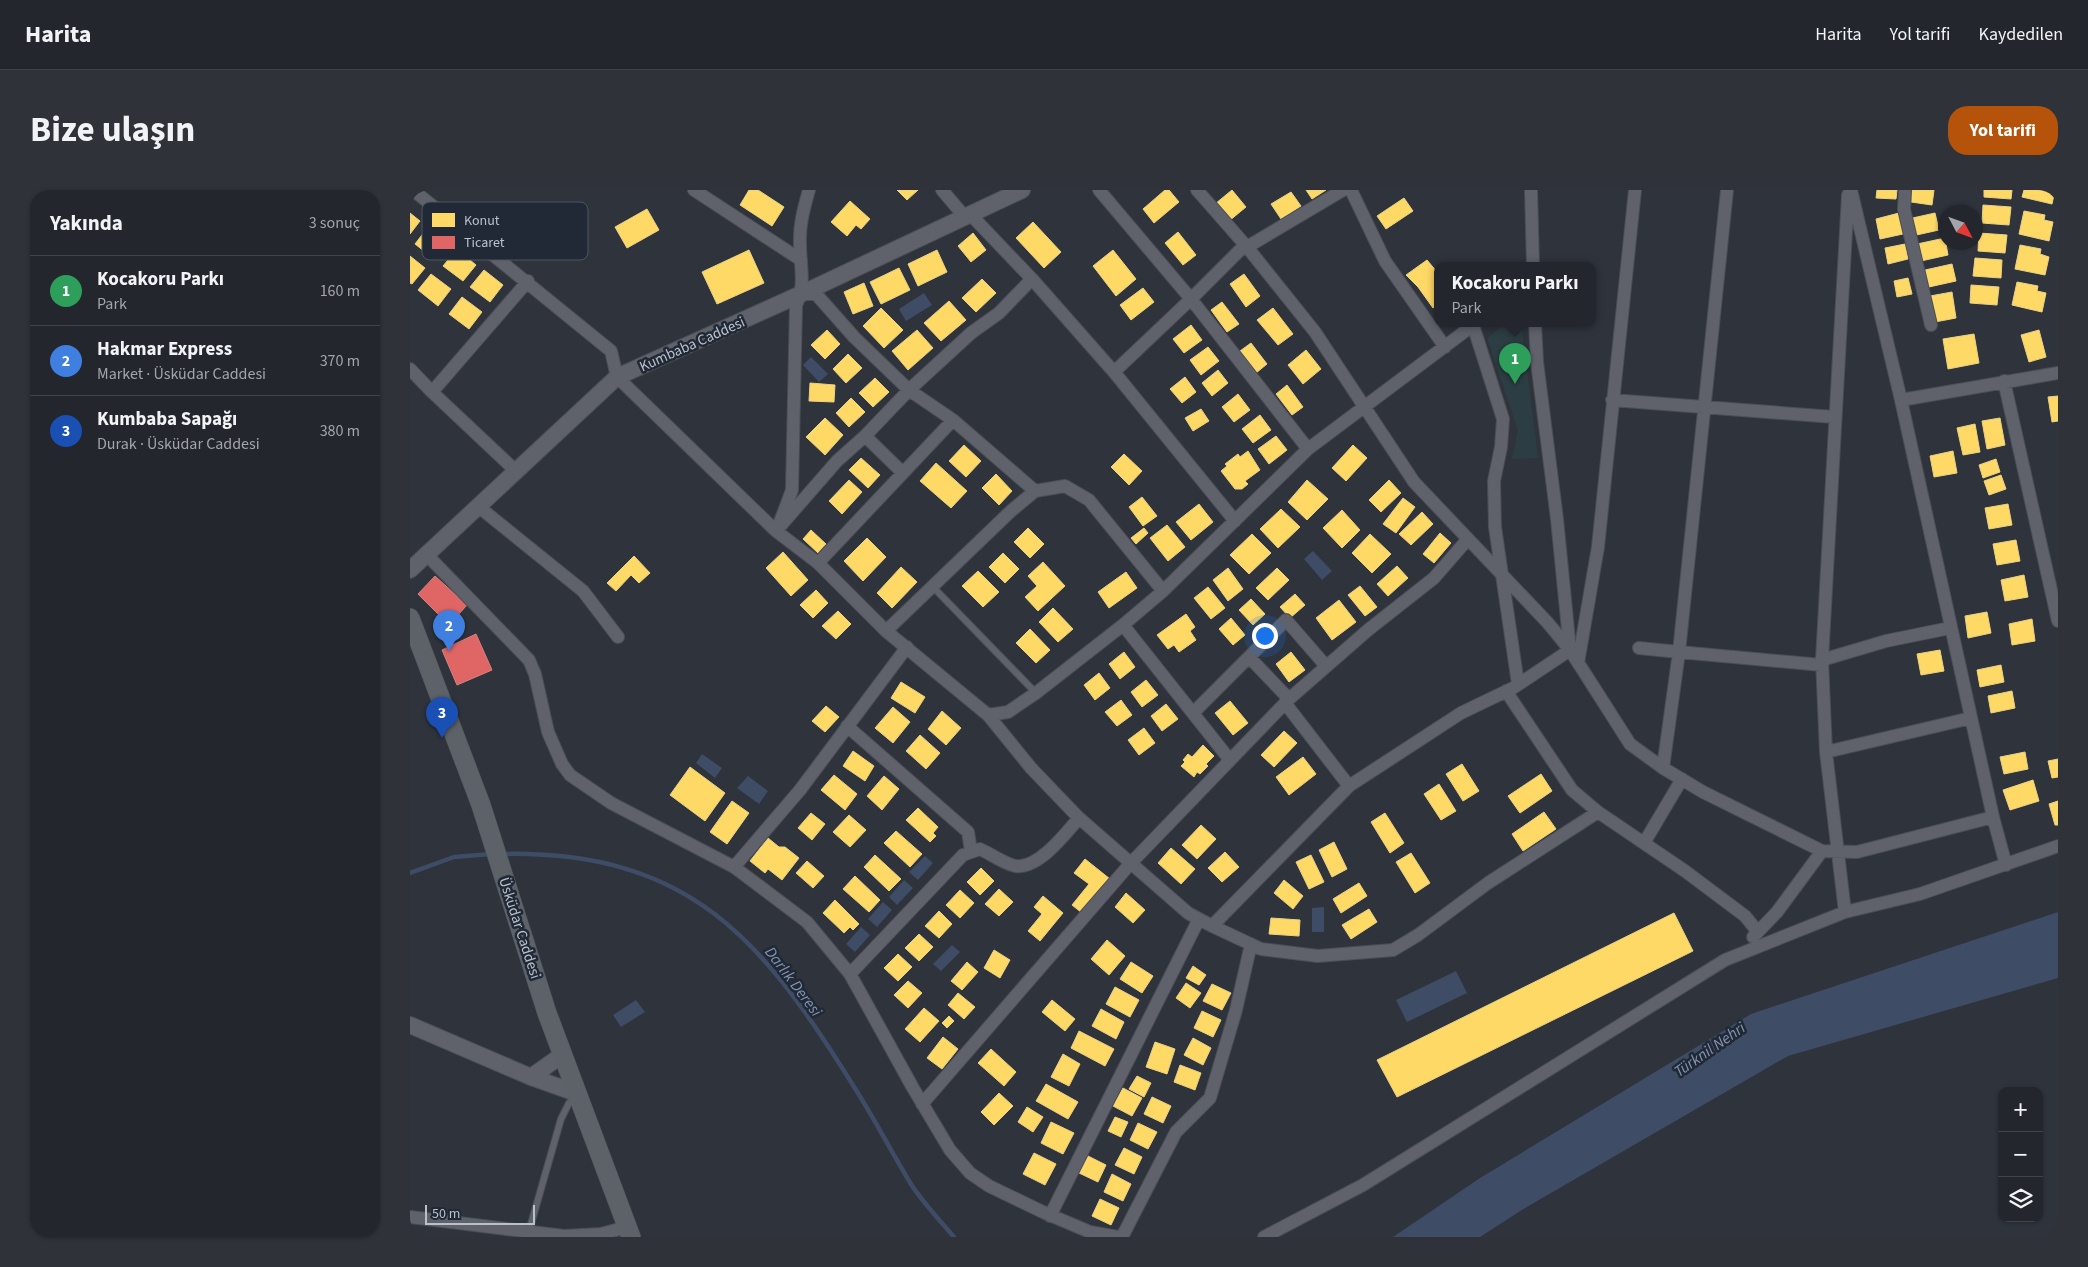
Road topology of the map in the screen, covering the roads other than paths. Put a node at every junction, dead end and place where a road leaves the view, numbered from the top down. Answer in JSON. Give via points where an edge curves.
{"nodes":[{"id":1,"x":413,"y":190,"type":"edge"},
{"id":2,"x":694,"y":190,"type":"edge"},
{"id":3,"x":809,"y":190,"type":"edge"},
{"id":4,"x":942,"y":190,"type":"edge"},
{"id":5,"x":1022,"y":190,"type":"edge"},
{"id":6,"x":1099,"y":190,"type":"edge"},
{"id":7,"x":1197,"y":190,"type":"edge"},
{"id":8,"x":1343,"y":190,"type":"edge"},
{"id":9,"x":1351,"y":190,"type":"edge"},
{"id":10,"x":1531,"y":190,"type":"edge"},
{"id":11,"x":1636,"y":190,"type":"edge"},
{"id":12,"x":1727,"y":190,"type":"edge"},
{"id":13,"x":1850,"y":190,"type":"edge"},
{"id":14,"x":1905,"y":190,"type":"edge"},
{"id":15,"x":428,"y":202,"type":"edge"},
{"id":16,"x":968,"y":216,"type":"junction"},
{"id":17,"x":1246,"y":246,"type":"junction"},
{"id":18,"x":501,"y":260,"type":"edge"},
{"id":19,"x":801,"y":260,"type":"junction"},
{"id":20,"x":1533,"y":262,"type":"edge"},
{"id":21,"x":1032,"y":279,"type":"junction"},
{"id":22,"x":528,"y":281,"type":"junction"},
{"id":23,"x":801,"y":294,"type":"junction"},
{"id":24,"x":1191,"y":299,"type":"junction"},
{"id":25,"x":1931,"y":325,"type":"dead end"},
{"id":26,"x":1471,"y":327,"type":"edge"},
{"id":27,"x":1476,"y":327,"type":"edge"},
{"id":28,"x":1535,"y":327,"type":"edge"},
{"id":29,"x":1445,"y":347,"type":"junction"},
{"id":30,"x":410,"y":369,"type":"edge"},
{"id":31,"x":1114,"y":372,"type":"junction"},
{"id":32,"x":2058,"y":372,"type":"edge"},
{"id":33,"x":618,"y":377,"type":"junction"},
{"id":34,"x":2004,"y":381,"type":"junction"},
{"id":35,"x":909,"y":390,"type":"junction"},
{"id":36,"x":432,"y":392,"type":"junction"},
{"id":37,"x":1612,"y":400,"type":"junction"},
{"id":38,"x":1901,"y":400,"type":"junction"},
{"id":39,"x":1705,"y":407,"type":"junction"},
{"id":40,"x":1364,"y":408,"type":"junction"},
{"id":41,"x":1834,"y":416,"type":"junction"},
{"id":42,"x":952,"y":420,"type":"junction"},
{"id":43,"x":865,"y":436,"type":"junction"},
{"id":44,"x":1308,"y":449,"type":"junction"},
{"id":45,"x":518,"y":472,"type":"junction"},
{"id":46,"x":903,"y":473,"type":"junction"},
{"id":47,"x":1035,"y":491,"type":"junction"},
{"id":48,"x":479,"y":507,"type":"junction"},
{"id":49,"x":1235,"y":521,"type":"junction"},
{"id":50,"x":776,"y":531,"type":"junction"},
{"id":51,"x":1467,"y":540,"type":"junction"},
{"id":52,"x":1498,"y":541,"type":"junction"},
{"id":53,"x":1478,"y":550,"type":"junction"},
{"id":54,"x":427,"y":555,"type":"junction"},
{"id":55,"x":818,"y":563,"type":"junction"},
{"id":56,"x":410,"y":570,"type":"edge"},
{"id":57,"x":1503,"y":576,"type":"junction"},
{"id":58,"x":932,"y":586,"type":"junction"},
{"id":59,"x":1163,"y":591,"type":"junction"},
{"id":60,"x":410,"y":618,"type":"edge"},
{"id":61,"x":2058,"y":621,"type":"edge"},
{"id":62,"x":1123,"y":625,"type":"junction"},
{"id":63,"x":1950,"y":628,"type":"junction"},
{"id":64,"x":886,"y":630,"type":"junction"},
{"id":65,"x":618,"y":637,"type":"dead end"},
{"id":66,"x":907,"y":647,"type":"junction"},
{"id":67,"x":1639,"y":648,"type":"dead end"},
{"id":68,"x":1570,"y":650,"type":"junction"},
{"id":69,"x":1679,"y":652,"type":"junction"},
{"id":70,"x":1249,"y":657,"type":"junction"},
{"id":71,"x":1822,"y":662,"type":"junction"},
{"id":72,"x":1578,"y":663,"type":"junction"},
{"id":73,"x":1326,"y":666,"type":"junction"},
{"id":74,"x":1518,"y":684,"type":"junction"},
{"id":75,"x":1506,"y":691,"type":"junction"},
{"id":76,"x":1036,"y":693,"type":"junction"},
{"id":77,"x":1287,"y":701,"type":"junction"},
{"id":78,"x":1193,"y":714,"type":"junction"},
{"id":79,"x":988,"y":715,"type":"junction"},
{"id":80,"x":1971,"y":718,"type":"junction"},
{"id":81,"x":847,"y":726,"type":"junction"},
{"id":82,"x":1826,"y":752,"type":"junction"},
{"id":83,"x":1230,"y":760,"type":"junction"},
{"id":84,"x":1663,"y":768,"type":"junction"},
{"id":85,"x":1682,"y":779,"type":"junction"},
{"id":86,"x":1349,"y":786,"type":"junction"},
{"id":87,"x":1598,"y":812,"type":"junction"},
{"id":88,"x":1993,"y":817,"type":"junction"},
{"id":89,"x":1079,"y":818,"type":"junction"},
{"id":90,"x":1644,"y":843,"type":"junction"},
{"id":91,"x":2058,"y":846,"type":"edge"},
{"id":92,"x":971,"y":851,"type":"junction"},
{"id":93,"x":1822,"y":851,"type":"junction"},
{"id":94,"x":1836,"y":852,"type":"junction"},
{"id":95,"x":1130,"y":864,"type":"junction"},
{"id":96,"x":2006,"y":865,"type":"junction"},
{"id":97,"x":734,"y":867,"type":"junction"},
{"id":98,"x":1845,"y":912,"type":"junction"},
{"id":99,"x":1199,"y":919,"type":"junction"},
{"id":100,"x":1212,"y":926,"type":"junction"},
{"id":101,"x":1758,"y":932,"type":"junction"},
{"id":102,"x":1252,"y":944,"type":"junction"},
{"id":103,"x":1738,"y":954,"type":"junction"},
{"id":104,"x":850,"y":974,"type":"junction"},
{"id":105,"x":410,"y":1025,"type":"edge"},
{"id":106,"x":562,"y":1055,"type":"junction"},
{"id":107,"x":531,"y":1078,"type":"junction"},
{"id":108,"x":577,"y":1095,"type":"junction"},
{"id":109,"x":922,"y":1104,"type":"junction"},
{"id":110,"x":1050,"y":1216,"type":"junction"},
{"id":111,"x":410,"y":1217,"type":"edge"},
{"id":112,"x":529,"y":1231,"type":"junction"},
{"id":113,"x":629,"y":1232,"type":"edge"},
{"id":114,"x":1118,"y":1237,"type":"edge"},
{"id":115,"x":1122,"y":1237,"type":"edge"},
{"id":116,"x":1264,"y":1237,"type":"edge"}],
"edges":[{"from":1,"to":15,"type":"street"},
{"from":2,"to":19,"type":"street"},
{"from":3,"to":19,"type":"street","via":[[800,222]]},
{"from":4,"to":16,"type":"street"},
{"from":5,"to":16,"type":"street","name":"Kumbaba Caddesi"},
{"from":6,"to":24,"type":"street"},
{"from":7,"to":17,"type":"street"},
{"from":8,"to":17,"type":"street"},
{"from":9,"to":29,"type":"street","via":[[1385,261]]},
{"from":10,"to":20,"type":"street"},
{"from":11,"to":37,"type":"street"},
{"from":12,"to":39,"type":"street"},
{"from":13,"to":38,"type":"street"},
{"from":13,"to":41,"type":"street"},
{"from":14,"to":25,"type":"street","via":[[1904,209]]},
{"from":16,"to":21,"type":"street"},
{"from":16,"to":23,"type":"street","name":"Kumbaba Caddesi"},
{"from":17,"to":24,"type":"street"},
{"from":17,"to":40,"type":"street","via":[[1315,332]]},
{"from":18,"to":22,"type":"street"},
{"from":19,"to":23,"type":"street"},
{"from":21,"to":31,"type":"street"},
{"from":21,"to":35,"type":"street","via":[[999,313],[971,333]]},
{"from":22,"to":33,"type":"street","via":[[611,350]]},
{"from":22,"to":36,"type":"street"},
{"from":23,"to":33,"type":"street","name":"Kumbaba Caddesi"},
{"from":23,"to":35,"type":"street","via":[[816,294]]},
{"from":23,"to":50,"type":"street","via":[[796,306],[792,490]]},
{"from":24,"to":31,"type":"street"},
{"from":24,"to":44,"type":"street"},
{"from":26,"to":29,"type":"street"},
{"from":27,"to":52,"type":"street","via":[[1503,419],[1494,481]]},
{"from":28,"to":68,"type":"street"},
{"from":29,"to":40,"type":"street"},
{"from":30,"to":36,"type":"street"},
{"from":31,"to":49,"type":"street"},
{"from":32,"to":34,"type":"street"},
{"from":33,"to":45,"type":"street","name":"Kumbaba Caddesi"},
{"from":33,"to":50,"type":"street"},
{"from":34,"to":38,"type":"street"},
{"from":34,"to":61,"type":"street"},
{"from":35,"to":42,"type":"street"},
{"from":35,"to":43,"type":"street"},
{"from":36,"to":45,"type":"street"},
{"from":37,"to":39,"type":"street"},
{"from":37,"to":72,"type":"street","via":[[1598,547]]},
{"from":38,"to":63,"type":"street"},
{"from":39,"to":41,"type":"street"},
{"from":39,"to":69,"type":"street"},
{"from":40,"to":44,"type":"street"},
{"from":40,"to":51,"type":"street","via":[[1414,482]]},
{"from":41,"to":71,"type":"street"},
{"from":42,"to":46,"type":"street"},
{"from":42,"to":47,"type":"street"},
{"from":43,"to":46,"type":"street"},
{"from":43,"to":50,"type":"street","via":[[837,461]]},
{"from":44,"to":49,"type":"street"},
{"from":45,"to":48,"type":"street","name":"Kumbaba Caddesi"},
{"from":46,"to":55,"type":"street"},
{"from":47,"to":58,"type":"street"},
{"from":47,"to":59,"type":"street","via":[[1066,486],[1089,500]]},
{"from":48,"to":54,"type":"street","name":"Kumbaba Caddesi"},
{"from":48,"to":65,"type":"street","via":[[583,592]]},
{"from":49,"to":59,"type":"street"},
{"from":50,"to":55,"type":"street"},
{"from":51,"to":53,"type":"street"},
{"from":51,"to":73,"type":"street","via":[[1434,578]]},
{"from":52,"to":53,"type":"street"},
{"from":52,"to":57,"type":"street"},
{"from":53,"to":57,"type":"street"},
{"from":54,"to":56,"type":"street","name":"Kumbaba Caddesi"},
{"from":54,"to":97,"type":"street","via":[[529,660],[548,732],[570,775],[610,803]]},
{"from":55,"to":64,"type":"street"},
{"from":57,"to":68,"type":"street"},
{"from":57,"to":74,"type":"street"},
{"from":58,"to":64,"type":"street"},
{"from":58,"to":76,"type":"lane"},
{"from":59,"to":62,"type":"street"},
{"from":60,"to":106,"type":"main road","name":"Üsküdar Caddesi","via":[[481,805]]},
{"from":62,"to":76,"type":"street"},
{"from":62,"to":78,"type":"street"},
{"from":63,"to":71,"type":"street","via":[[1886,641]]},
{"from":63,"to":80,"type":"street"},
{"from":64,"to":66,"type":"street"},
{"from":66,"to":79,"type":"street"},
{"from":66,"to":81,"type":"street"},
{"from":67,"to":69,"type":"street"},
{"from":68,"to":72,"type":"street"},
{"from":68,"to":74,"type":"street"},
{"from":69,"to":71,"type":"street"},
{"from":69,"to":84,"type":"street"},
{"from":70,"to":73,"type":"street","via":[[1286,620]]},
{"from":70,"to":77,"type":"street"},
{"from":70,"to":78,"type":"street"},
{"from":71,"to":82,"type":"street"},
{"from":72,"to":84,"type":"street","via":[[1630,744]]},
{"from":73,"to":77,"type":"street"},
{"from":74,"to":75,"type":"street"},
{"from":75,"to":86,"type":"street","via":[[1461,713]]},
{"from":75,"to":87,"type":"street","via":[[1572,790]]},
{"from":76,"to":79,"type":"street","via":[[1008,712]]},
{"from":77,"to":83,"type":"street"},
{"from":77,"to":86,"type":"street"},
{"from":78,"to":83,"type":"street"},
{"from":79,"to":89,"type":"street","via":[[1031,768]]},
{"from":80,"to":82,"type":"street"},
{"from":80,"to":88,"type":"street"},
{"from":81,"to":92,"type":"street","via":[[968,832]]},
{"from":81,"to":97,"type":"street","via":[[800,790]]},
{"from":82,"to":94,"type":"street"},
{"from":83,"to":95,"type":"street"},
{"from":84,"to":85,"type":"street"},
{"from":85,"to":90,"type":"street"},
{"from":85,"to":93,"type":"street"},
{"from":86,"to":100,"type":"street"},
{"from":87,"to":90,"type":"street"},
{"from":87,"to":102,"type":"street","via":[[1488,883],[1393,950],[1318,956],[1261,949]]},
{"from":88,"to":94,"type":"street","via":[[1857,852]]},
{"from":88,"to":96,"type":"street"},
{"from":89,"to":92,"type":"street","via":[[1047,852],[1030,863],[1017,866],[980,849]]},
{"from":89,"to":95,"type":"street"},
{"from":90,"to":101,"type":"street","via":[[1745,916]]},
{"from":91,"to":96,"type":"street"},
{"from":92,"to":104,"type":"street","via":[[963,855]]},
{"from":93,"to":94,"type":"street"},
{"from":93,"to":101,"type":"street","via":[[1777,912]]},
{"from":94,"to":98,"type":"street"},
{"from":95,"to":99,"type":"street"},
{"from":95,"to":109,"type":"street"},
{"from":96,"to":98,"type":"street","via":[[1920,894]]},
{"from":97,"to":104,"type":"street","via":[[807,922]]},
{"from":98,"to":103,"type":"street"},
{"from":99,"to":100,"type":"street"},
{"from":99,"to":110,"type":"street"},
{"from":100,"to":102,"type":"street"},
{"from":101,"to":103,"type":"street"},
{"from":102,"to":115,"type":"street","via":[[1210,1098],[1176,1132]]},
{"from":103,"to":116,"type":"street","via":[[1363,1185]]},
{"from":104,"to":109,"type":"street"},
{"from":105,"to":107,"type":"street"},
{"from":106,"to":107,"type":"street"},
{"from":106,"to":108,"type":"main road","name":"Üsküdar Caddesi"},
{"from":107,"to":108,"type":"street"},
{"from":108,"to":112,"type":"lane","via":[[560,1118]]},
{"from":108,"to":113,"type":"main road","name":"Üsküdar Caddesi"},
{"from":109,"to":110,"type":"street","via":[[950,1150],[970,1173]]},
{"from":110,"to":114,"type":"street","via":[[1090,1232]]},
{"from":111,"to":112,"type":"street"},
{"from":112,"to":113,"type":"street","via":[[576,1237]]}]}
